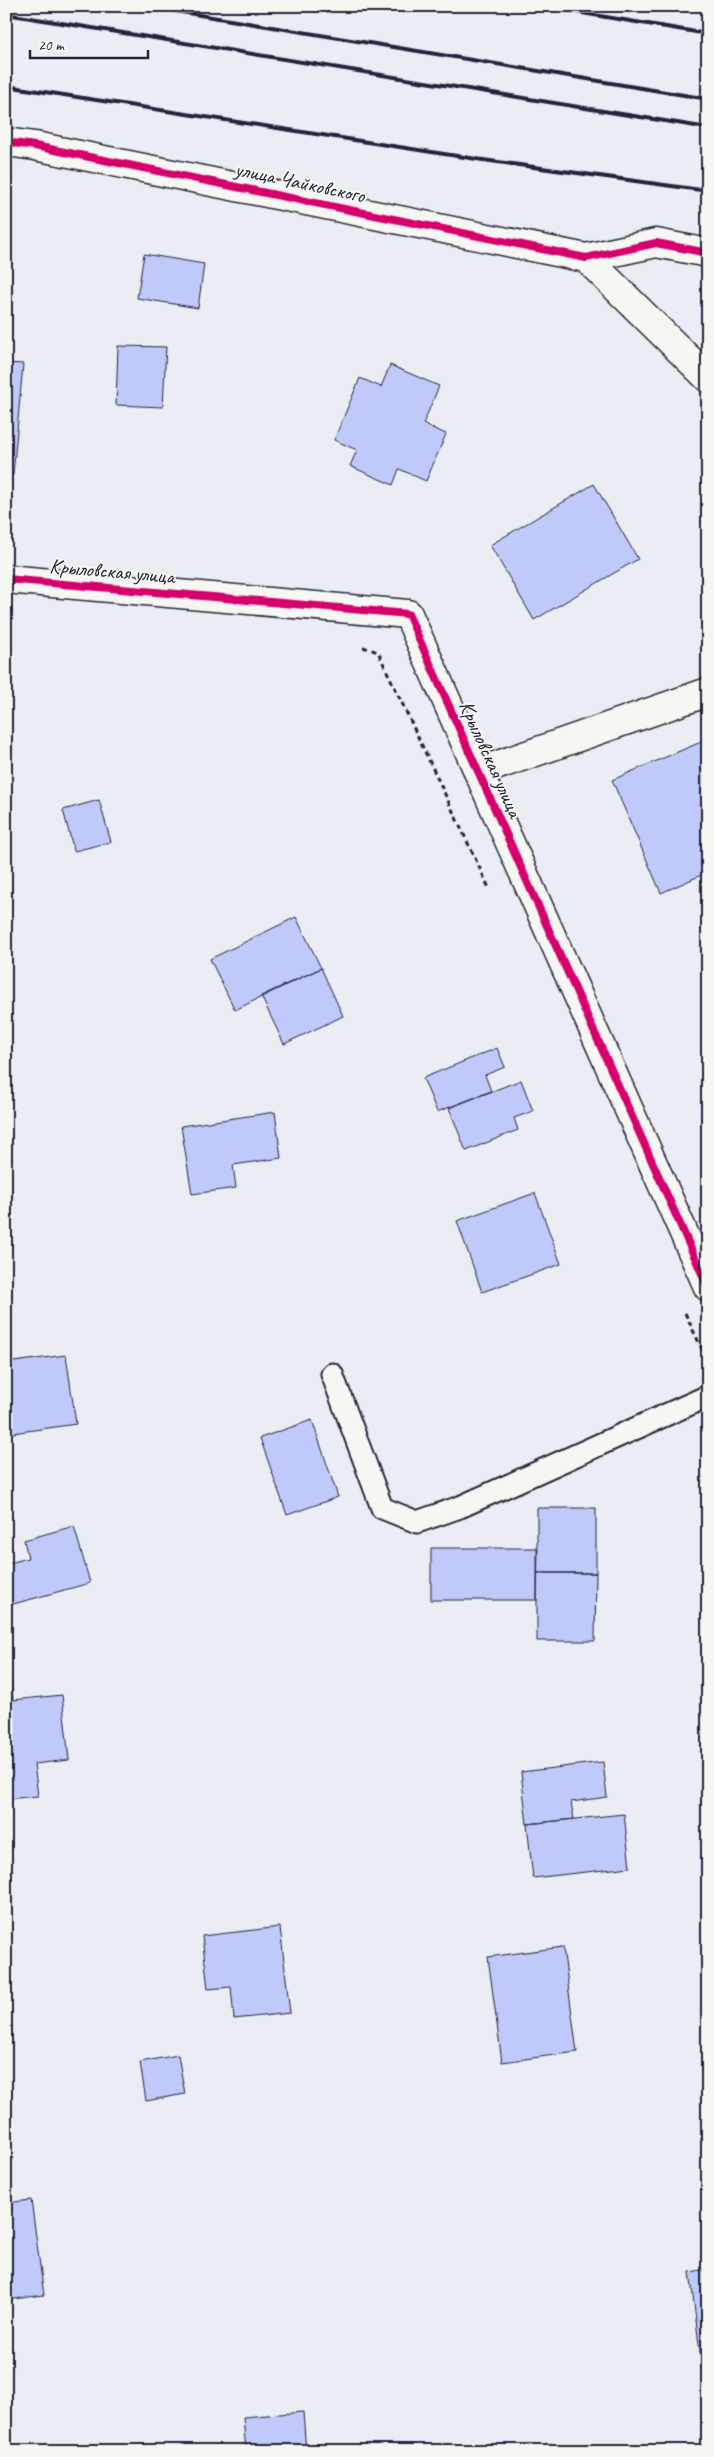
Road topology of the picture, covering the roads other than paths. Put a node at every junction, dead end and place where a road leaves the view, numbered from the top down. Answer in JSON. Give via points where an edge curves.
{"nodes":[{"id":1,"x":6,"y":142,"type":"edge"},
{"id":2,"x":708,"y":253,"type":"edge"},
{"id":3,"x":586,"y":258,"type":"junction"},
{"id":4,"x":708,"y":378,"type":"edge"},
{"id":5,"x":6,"y":579,"type":"edge"},
{"id":6,"x":708,"y":692,"type":"edge"},
{"id":7,"x":478,"y":772,"type":"junction"},
{"id":8,"x":708,"y":1286,"type":"edge"},
{"id":9,"x":332,"y":1374,"type":"dead end"},
{"id":10,"x":708,"y":1396,"type":"edge"}],
"edges":[{"from":1,"to":3,"type":"street","name":"улица Чайковского"},
{"from":2,"to":3,"type":"street","via":[[656,243]]},
{"from":3,"to":4,"type":"street"},
{"from":5,"to":7,"type":"street","name":"Крыловская улица","via":[[408,614]]},
{"from":6,"to":7,"type":"street"},
{"from":7,"to":8,"type":"street","name":"Крыловская улица"},
{"from":9,"to":10,"type":"lane","via":[[382,1508],[417,1522],[460,1507]]}]}
